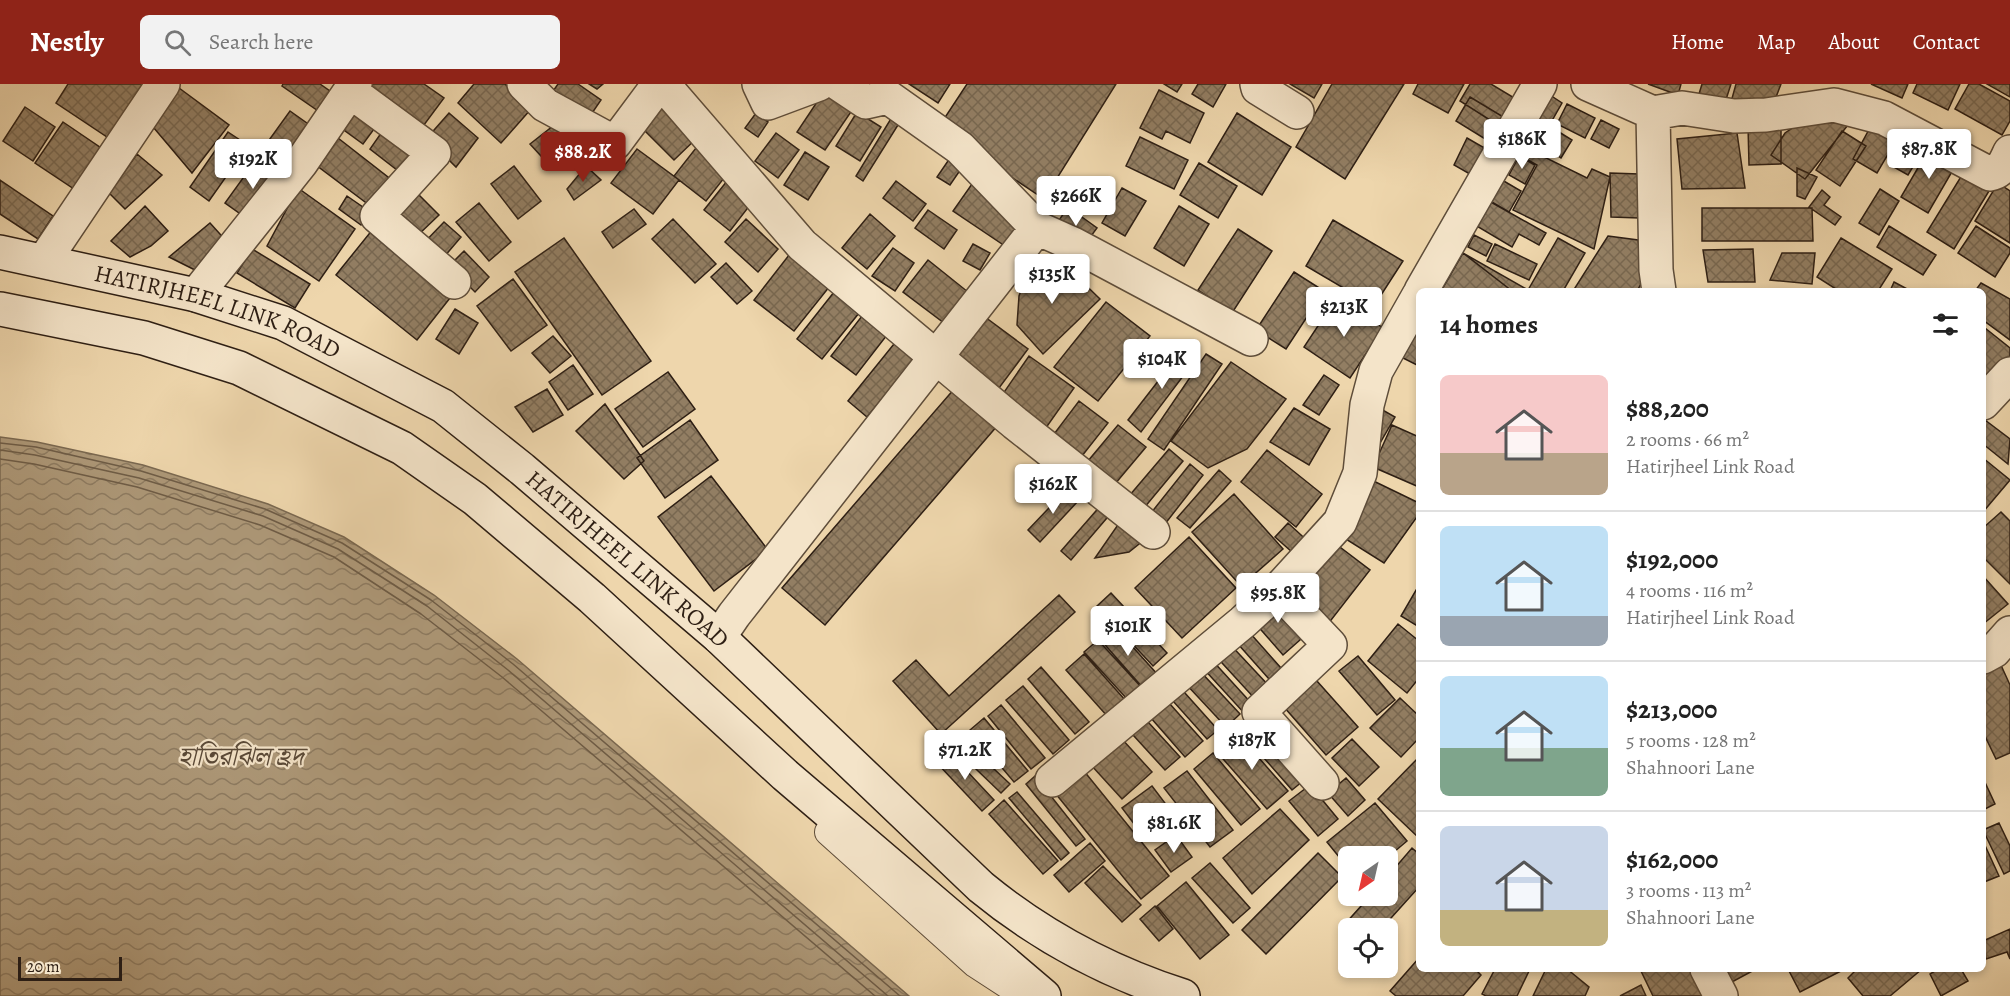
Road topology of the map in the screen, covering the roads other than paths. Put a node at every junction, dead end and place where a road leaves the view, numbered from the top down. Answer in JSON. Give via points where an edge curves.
{"nodes":[{"id":1,"x":163,"y":84,"type":"edge"},
{"id":2,"x":524,"y":84,"type":"edge"},
{"id":3,"x":661,"y":84,"type":"edge"},
{"id":4,"x":759,"y":84,"type":"edge"},
{"id":5,"x":819,"y":84,"type":"edge"},
{"id":6,"x":839,"y":84,"type":"edge"},
{"id":7,"x":1257,"y":84,"type":"edge"},
{"id":8,"x":1588,"y":84,"type":"edge"},
{"id":9,"x":1536,"y":85,"type":"edge"},
{"id":10,"x":353,"y":88,"type":"edge"},
{"id":11,"x":1297,"y":112,"type":"dead end"},
{"id":12,"x":1653,"y":113,"type":"junction"},
{"id":13,"x":2010,"y":152,"type":"edge"},
{"id":14,"x":1037,"y":228,"type":"junction"},
{"id":15,"x":0,"y":252,"type":"edge"},
{"id":16,"x":44,"y":261,"type":"junction"},
{"id":17,"x":454,"y":282,"type":"dead end"},
{"id":18,"x":1423,"y":288,"type":"edge"},
{"id":19,"x":1659,"y":288,"type":"edge"},
{"id":20,"x":196,"y":295,"type":"junction"},
{"id":21,"x":0,"y":299,"type":"edge"},
{"id":22,"x":1416,"y":300,"type":"edge"},
{"id":23,"x":0,"y":309,"type":"edge"},
{"id":24,"x":1251,"y":339,"type":"dead end"},
{"id":25,"x":935,"y":357,"type":"junction"},
{"id":26,"x":2010,"y":374,"type":"edge"},
{"id":27,"x":1986,"y":400,"type":"edge"},
{"id":28,"x":1154,"y":532,"type":"dead end"},
{"id":29,"x":1278,"y":590,"type":"junction"},
{"id":30,"x":2010,"y":633,"type":"edge"},
{"id":31,"x":719,"y":637,"type":"junction"},
{"id":32,"x":1986,"y":655,"type":"edge"},
{"id":33,"x":1052,"y":780,"type":"dead end"},
{"id":34,"x":1322,"y":783,"type":"dead end"},
{"id":35,"x":1709,"y":972,"type":"edge"},
{"id":36,"x":1024,"y":996,"type":"edge"},
{"id":37,"x":1044,"y":996,"type":"edge"},
{"id":38,"x":1183,"y":996,"type":"edge"},
{"id":39,"x":1721,"y":996,"type":"edge"}],
"edges":[{"from":1,"to":16,"type":"street"},
{"from":2,"to":3,"type":"street","via":[[545,105],[615,143]]},
{"from":3,"to":25,"type":"street","via":[[802,245]]},
{"from":4,"to":5,"type":"street","via":[[768,103]]},
{"from":6,"to":14,"type":"street","via":[[866,102],[888,97],[960,148]]},
{"from":7,"to":11,"type":"street"},
{"from":8,"to":12,"type":"street"},
{"from":9,"to":18,"type":"street"},
{"from":10,"to":17,"type":"street","via":[[434,153],[377,216]]},
{"from":10,"to":20,"type":"street","via":[[301,163]]},
{"from":12,"to":13,"type":"street","via":[[1682,108],[1734,116],[1766,115],[1834,105],[1884,118],[1990,174],[2002,167]]},
{"from":12,"to":19,"type":"street"},
{"from":14,"to":24,"type":"street"},
{"from":14,"to":25,"type":"street"},
{"from":15,"to":16,"type":"street","name":"HATIRJHEEL LINK ROAD"},
{"from":16,"to":20,"type":"street","name":"HATIRJHEEL LINK ROAD"},
{"from":20,"to":31,"type":"street","name":"HATIRJHEEL LINK ROAD","via":[[283,323],[443,406],[522,468]]},
{"from":21,"to":36,"type":"street","via":[[49,304],[117,325],[358,417],[556,584],[975,964]]},
{"from":22,"to":29,"type":"street","via":[[1376,371],[1367,405],[1360,473],[1340,522]]},
{"from":23,"to":37,"type":"street","via":[[144,338],[239,368],[402,448],[475,500],[592,598],[785,775]]},
{"from":25,"to":28,"type":"street"},
{"from":25,"to":31,"type":"street"},
{"from":26,"to":27,"type":"street"},
{"from":29,"to":33,"type":"street"},
{"from":29,"to":34,"type":"street","via":[[1330,645],[1259,712]]},
{"from":30,"to":32,"type":"street"},
{"from":31,"to":38,"type":"street","name":"HATIRJHEEL LINK ROAD","via":[[981,887],[1020,919],[1114,970]]},
{"from":35,"to":39,"type":"street"}]}
